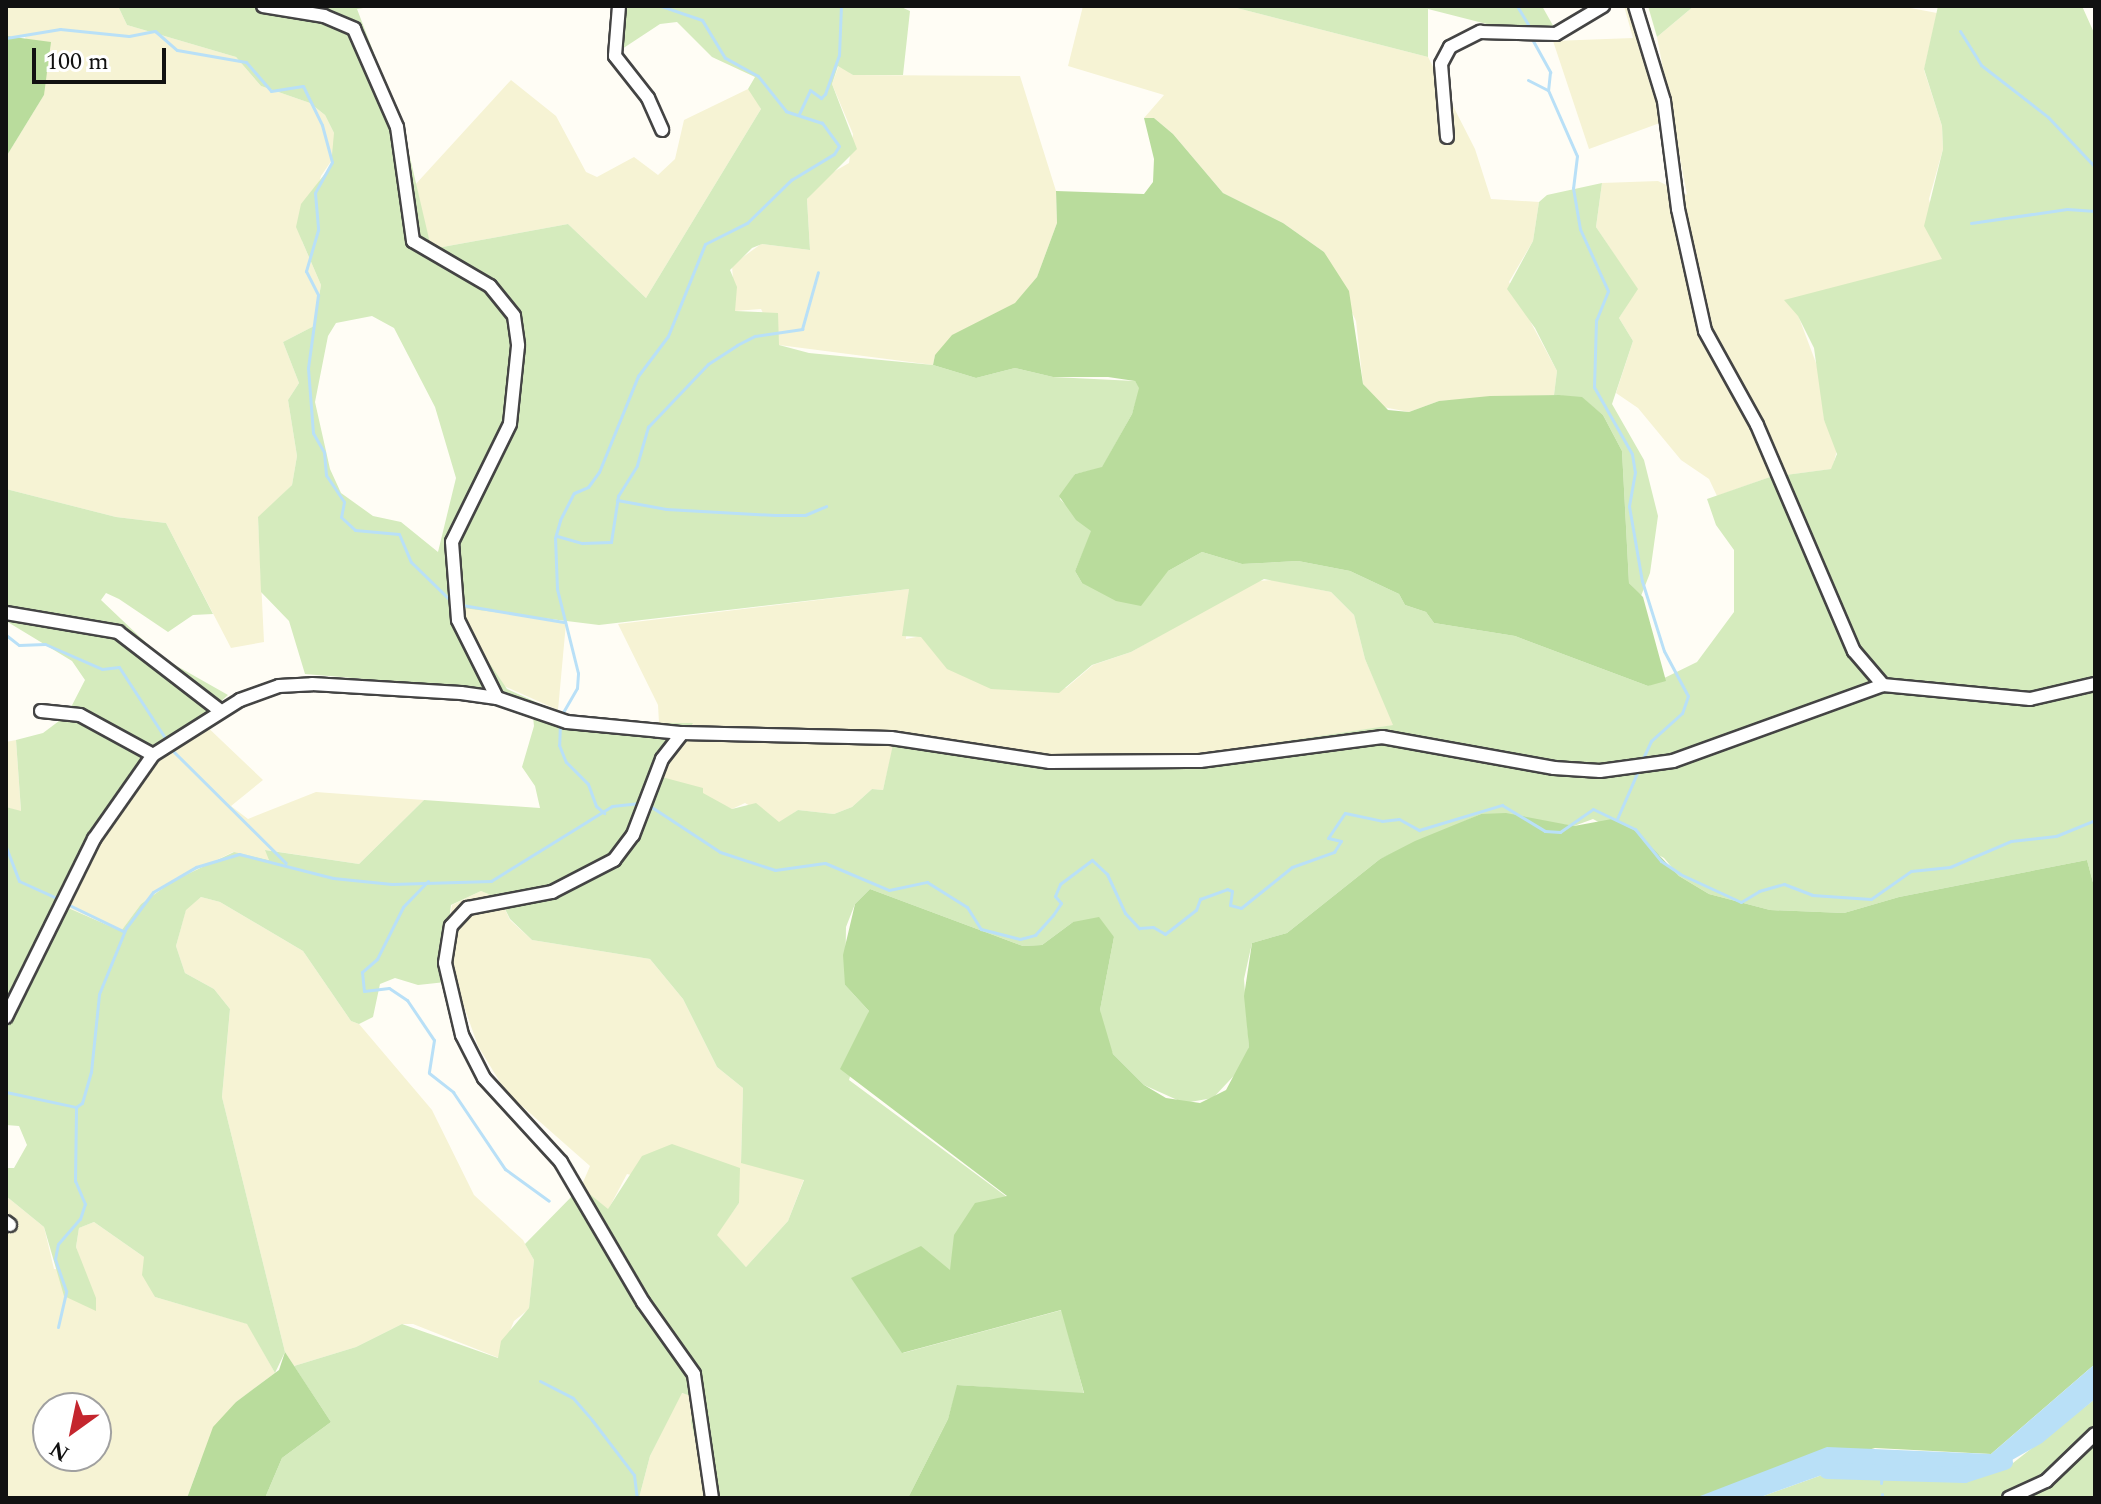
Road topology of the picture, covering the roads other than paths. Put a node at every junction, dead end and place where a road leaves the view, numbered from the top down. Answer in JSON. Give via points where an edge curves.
{"nodes":[{"id":1,"x":263,"y":6,"type":"edge"},
{"id":2,"x":619,"y":6,"type":"edge"},
{"id":3,"x":1603,"y":6,"type":"edge"},
{"id":4,"x":1635,"y":6,"type":"edge"},
{"id":5,"x":662,"y":130,"type":"dead end"},
{"id":6,"x":1447,"y":137,"type":"dead end"},
{"id":7,"x":6,"y":613,"type":"edge"},
{"id":8,"x":2095,"y":684,"type":"edge"},
{"id":9,"x":1883,"y":685,"type":"junction"},
{"id":10,"x":497,"y":698,"type":"junction"},
{"id":11,"x":218,"y":709,"type":"junction"},
{"id":12,"x":41,"y":711,"type":"dead end"},
{"id":13,"x":682,"y":733,"type":"junction"},
{"id":14,"x":153,"y":755,"type":"junction"},
{"id":15,"x":6,"y":1017,"type":"edge"},
{"id":16,"x":2095,"y":1434,"type":"edge"},
{"id":17,"x":712,"y":1498,"type":"edge"},
{"id":18,"x":2009,"y":1498,"type":"edge"}],
"edges":[{"from":1,"to":10,"type":"street","via":[[324,16],[354,29],[397,127],[413,241],[490,286],[514,316],[518,346],[510,424],[452,542],[458,620]]},
{"from":2,"to":5,"type":"street","via":[[615,56],[648,98]]},
{"from":3,"to":6,"type":"street","via":[[1556,34],[1480,32],[1450,47],[1440,69]]},
{"from":4,"to":9,"type":"street","via":[[1664,101],[1681,221],[1705,331],[1757,425],[1854,651]]},
{"from":7,"to":11,"type":"street","via":[[118,632]]},
{"from":8,"to":9,"type":"street","via":[[2030,699]]},
{"from":9,"to":13,"type":"street","via":[[1673,761],[1600,771],[1554,768],[1382,737],[1200,761],[1031,762],[891,738]]},
{"from":10,"to":11,"type":"street","via":[[295,684]]},
{"from":10,"to":13,"type":"street","via":[[567,722]]},
{"from":11,"to":14,"type":"street"},
{"from":12,"to":14,"type":"street","via":[[72,712]]},
{"from":13,"to":17,"type":"street","via":[[662,759],[633,835],[614,860],[552,892],[475,904],[451,926],[445,963],[462,1035],[484,1078],[568,1172],[643,1302],[694,1374]]},
{"from":14,"to":15,"type":"street","via":[[88,850]]},
{"from":16,"to":18,"type":"street","via":[[2046,1481]]}]}
